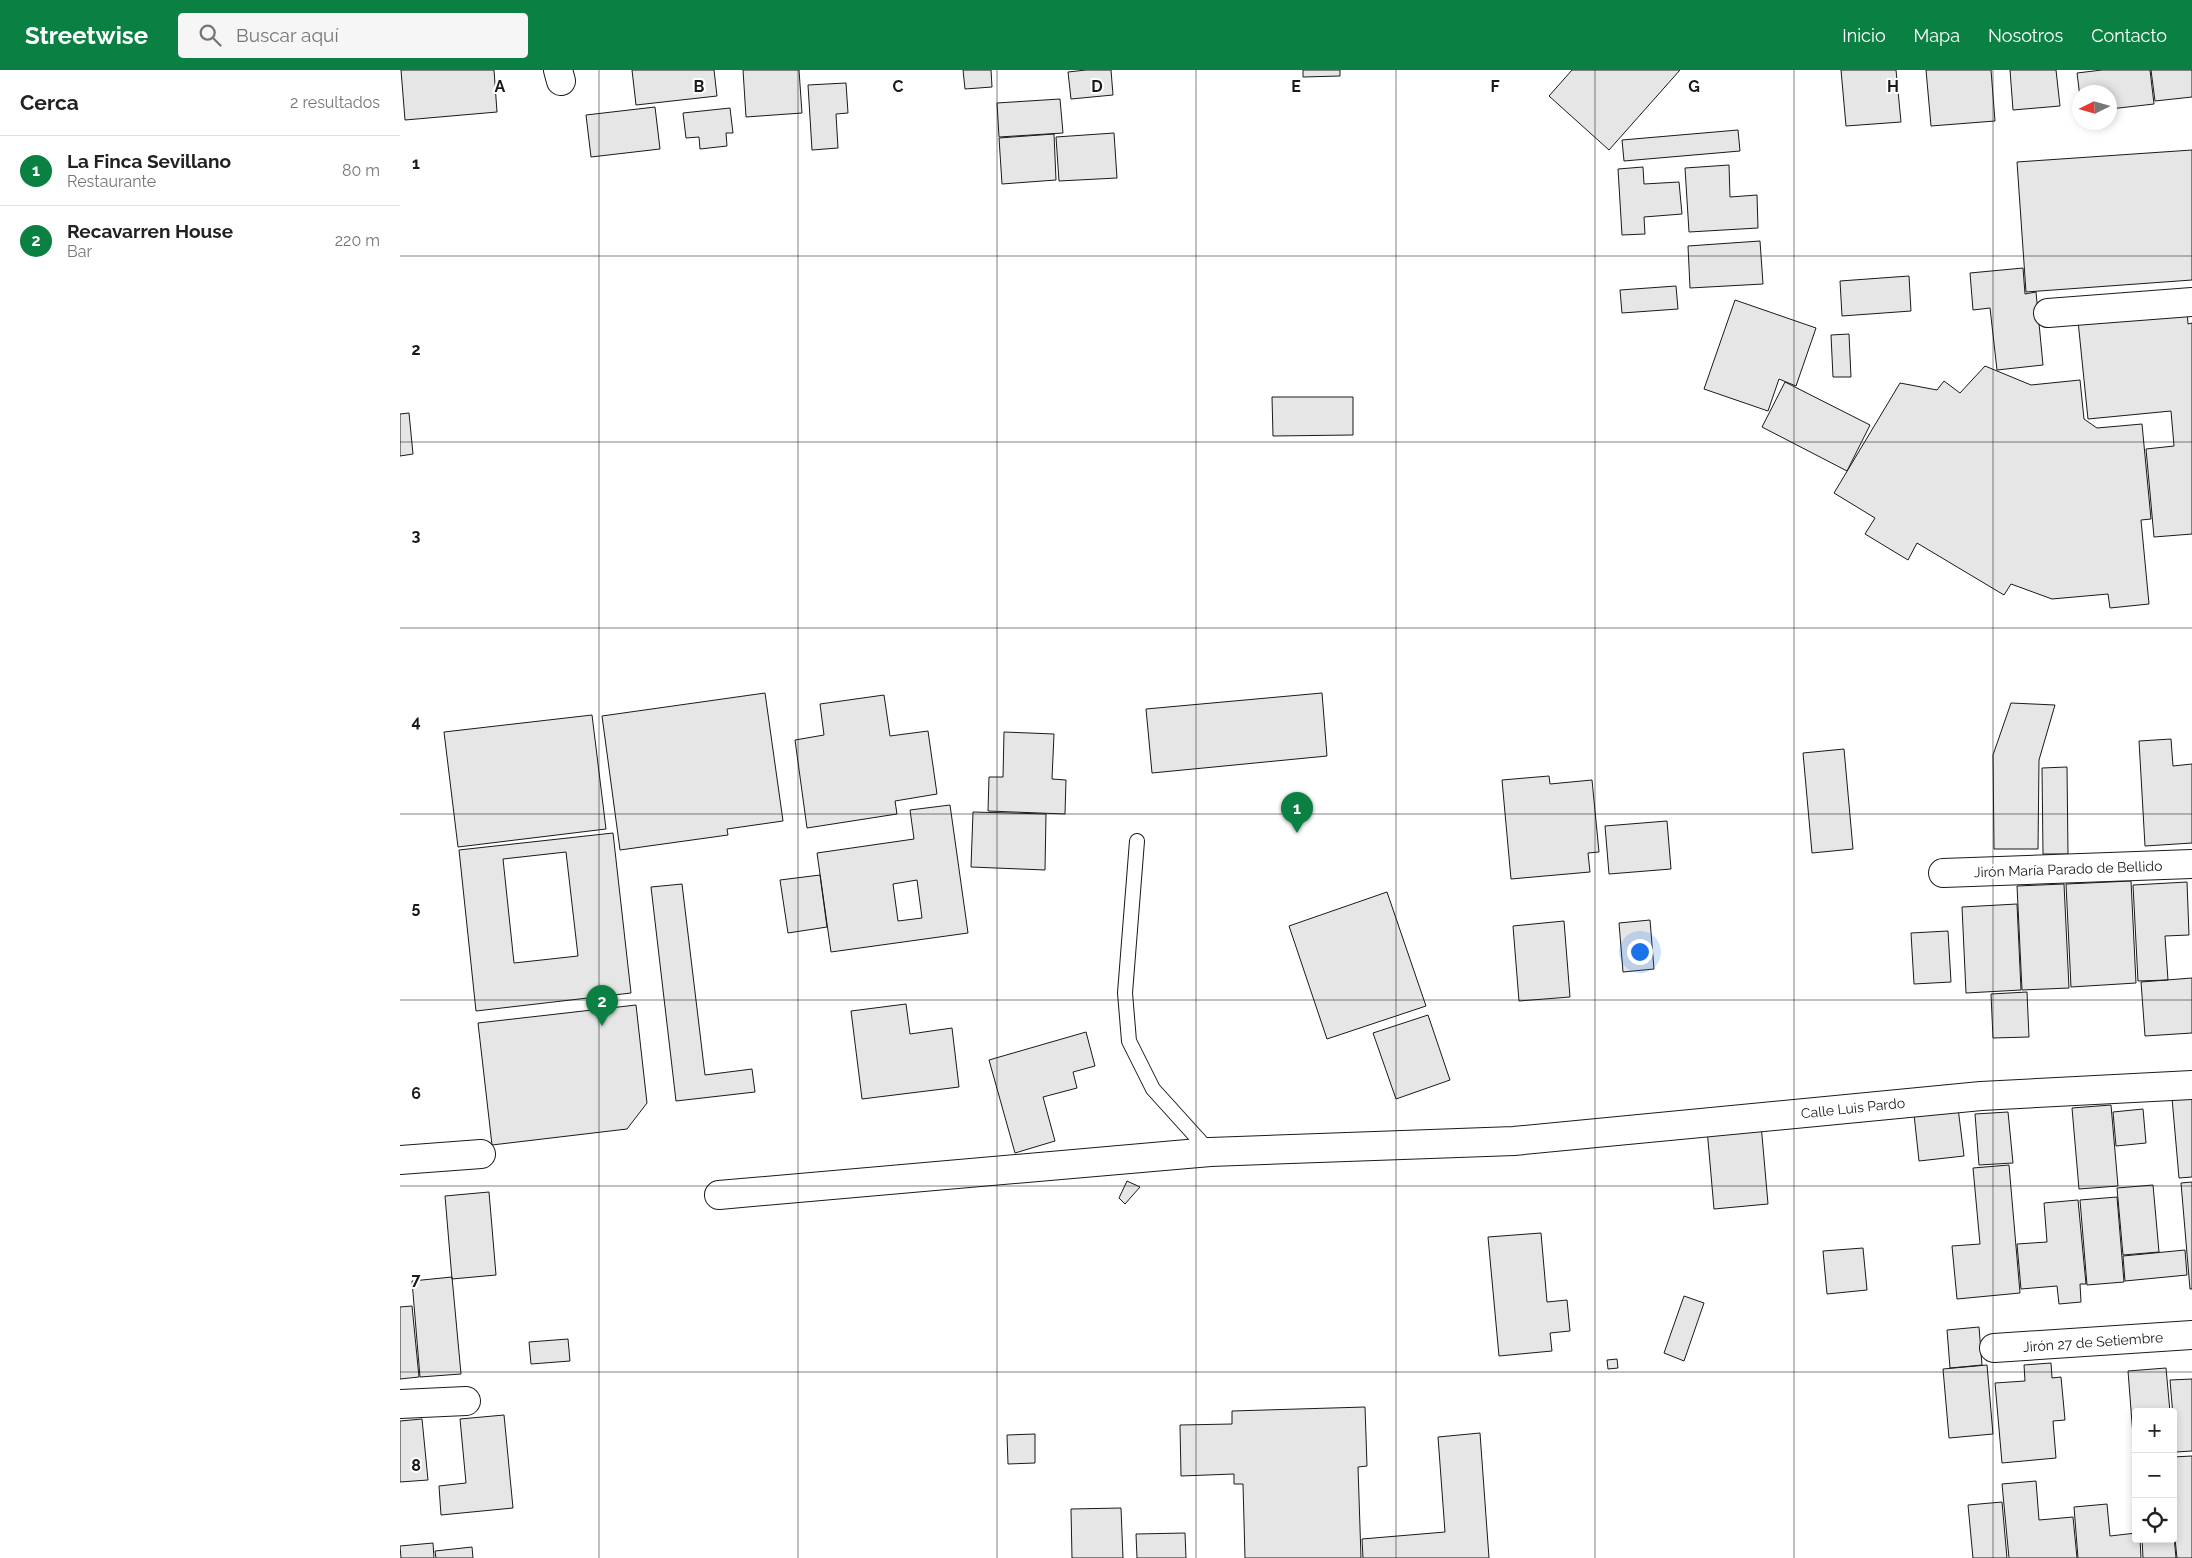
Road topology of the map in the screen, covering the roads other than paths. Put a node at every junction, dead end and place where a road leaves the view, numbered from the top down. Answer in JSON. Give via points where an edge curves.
{"nodes":[{"id":1,"x":2192,"y":302,"type":"edge"},
{"id":2,"x":2048,"y":313,"type":"dead end"},
{"id":3,"x":1137,"y":841,"type":"dead end"},
{"id":4,"x":2192,"y":864,"type":"edge"},
{"id":5,"x":1943,"y":873,"type":"dead end"},
{"id":6,"x":2192,"y":1085,"type":"edge"},
{"id":7,"x":1210,"y":1152,"type":"junction"},
{"id":8,"x":481,"y":1154,"type":"dead end"},
{"id":9,"x":400,"y":1160,"type":"edge"},
{"id":10,"x":719,"y":1195,"type":"dead end"},
{"id":11,"x":2192,"y":1335,"type":"edge"},
{"id":12,"x":1994,"y":1348,"type":"dead end"},
{"id":13,"x":466,"y":1401,"type":"dead end"},
{"id":14,"x":400,"y":1404,"type":"edge"}],
"edges":[{"from":1,"to":2,"type":"street"},
{"from":3,"to":7,"type":"lane","via":[[1125,993],[1129,1041],[1153,1089]]},
{"from":4,"to":5,"type":"street","name":"Jirón María Parado de Bellido"},
{"from":6,"to":7,"type":"street","name":"Calle Luis Pardo","via":[[1981,1096],[1514,1141]]},
{"from":7,"to":10,"type":"street","name":"Calle Luis Pardo"},
{"from":8,"to":9,"type":"street"},
{"from":11,"to":12,"type":"street","name":"Jirón 27 de Setiembre"},
{"from":13,"to":14,"type":"street"}]}
